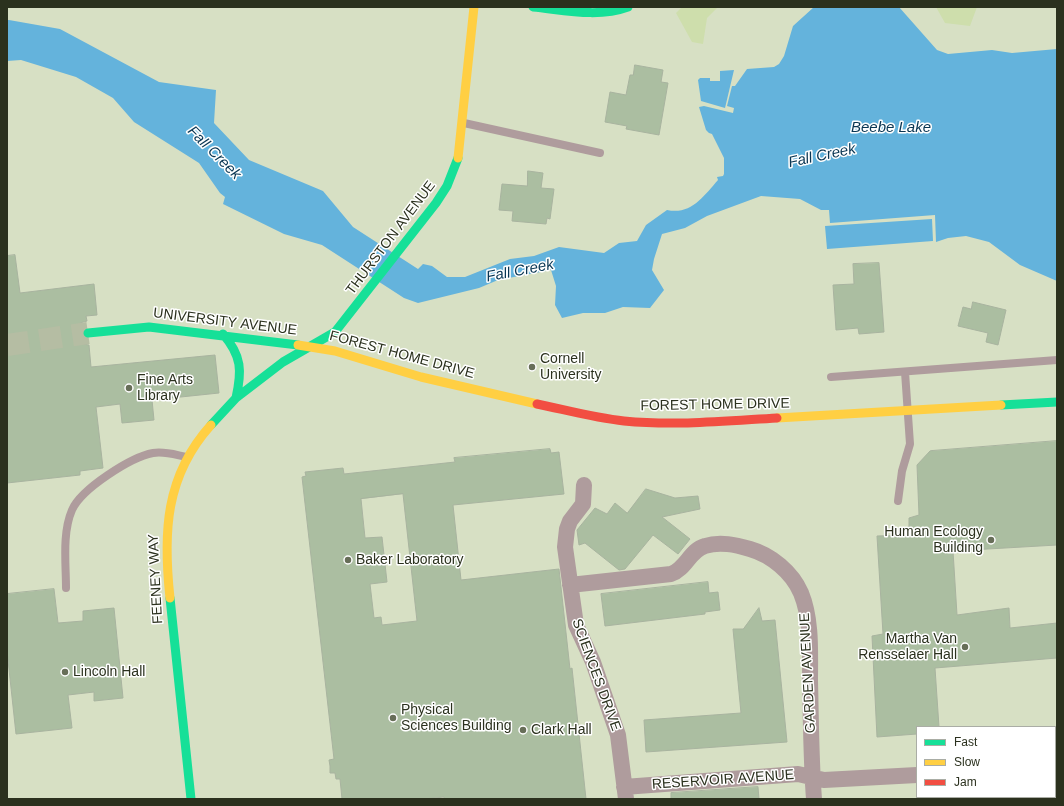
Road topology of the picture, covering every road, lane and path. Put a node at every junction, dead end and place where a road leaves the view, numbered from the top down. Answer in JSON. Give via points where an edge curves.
{"nodes":[{"id":1,"x":474,"y":7,"type":"edge"},
{"id":2,"x":534,"y":7,"type":"edge"},
{"id":3,"x":628,"y":7,"type":"edge"},
{"id":4,"x":464,"y":123,"type":"junction"},
{"id":5,"x":600,"y":153,"type":"dead end"},
{"id":6,"x":88,"y":333,"type":"tunnel mouth"},
{"id":7,"x":223,"y":334,"type":"junction"},
{"id":8,"x":311,"y":346,"type":"junction"},
{"id":9,"x":1057,"y":360,"type":"edge"},
{"id":10,"x":905,"y":372,"type":"junction"},
{"id":11,"x":831,"y":377,"type":"dead end"},
{"id":12,"x":236,"y":398,"type":"junction"},
{"id":13,"x":1057,"y":402,"type":"edge"},
{"id":14,"x":907,"y":410,"type":"junction"},
{"id":15,"x":187,"y":457,"type":"junction"},
{"id":16,"x":584,"y":485,"type":"dead end"},
{"id":17,"x":898,"y":501,"type":"dead end"},
{"id":18,"x":570,"y":585,"type":"junction"},
{"id":19,"x":66,"y":588,"type":"dead end"},
{"id":20,"x":916,"y":775,"type":"edge"},
{"id":21,"x":812,"y":776,"type":"junction"},
{"id":22,"x":625,"y":793,"type":"edge"},
{"id":23,"x":191,"y":799,"type":"edge"},
{"id":24,"x":814,"y":799,"type":"edge"}],
"edges":[{"from":1,"to":4,"type":"street","name":"THURSTON AVENUE"},
{"from":2,"to":3,"type":"street","via":[[604,12]]},
{"from":4,"to":5,"type":"lane"},
{"from":4,"to":8,"type":"street","name":"THURSTON AVENUE","via":[[459,156],[447,186],[436,203],[335,332]]},
{"from":6,"to":7,"type":"street","name":"UNIVERSITY AVENUE","via":[[150,327]]},
{"from":7,"to":8,"type":"street","name":"UNIVERSITY AVENUE"},
{"from":7,"to":12,"type":"street","via":[[233,344],[240,360]]},
{"from":8,"to":12,"type":"street","name":"FEENEY WAY","via":[[283,362]]},
{"from":8,"to":14,"type":"street","name":"FOREST HOME DRIVE","via":[[421,377],[592,416],[625,421],[730,422]]},
{"from":9,"to":10,"type":"lane"},
{"from":10,"to":11,"type":"lane"},
{"from":10,"to":14,"type":"lane"},
{"from":12,"to":15,"type":"street","name":"FEENEY WAY","via":[[210,426]]},
{"from":13,"to":14,"type":"street","name":"FOREST HOME DRIVE"},
{"from":14,"to":17,"type":"lane","via":[[910,444],[902,471]]},
{"from":15,"to":19,"type":"lane","via":[[161,453],[142,456],[119,468],[80,497],[72,510],[68,527]]},
{"from":15,"to":23,"type":"street","name":"FEENEY WAY","via":[[172,494],[166,544]]},
{"from":16,"to":18,"type":"street","name":"SCIENCES DRIVE","via":[[583,504],[570,521],[565,539]]},
{"from":18,"to":21,"type":"street","name":"GARDEN AVENUE","via":[[670,574],[681,569],[699,549],[720,544],[753,550],[779,564],[801,593],[806,615],[810,646]]},
{"from":18,"to":22,"type":"street","name":"SCIENCES DRIVE","via":[[577,630],[585,643],[615,721]]},
{"from":20,"to":21,"type":"street","name":"RESERVOIR AVENUE","via":[[824,780]]},
{"from":21,"to":22,"type":"street","name":"RESERVOIR AVENUE","via":[[798,774]]},
{"from":21,"to":24,"type":"street","name":"GARDEN AVENUE"}]}
